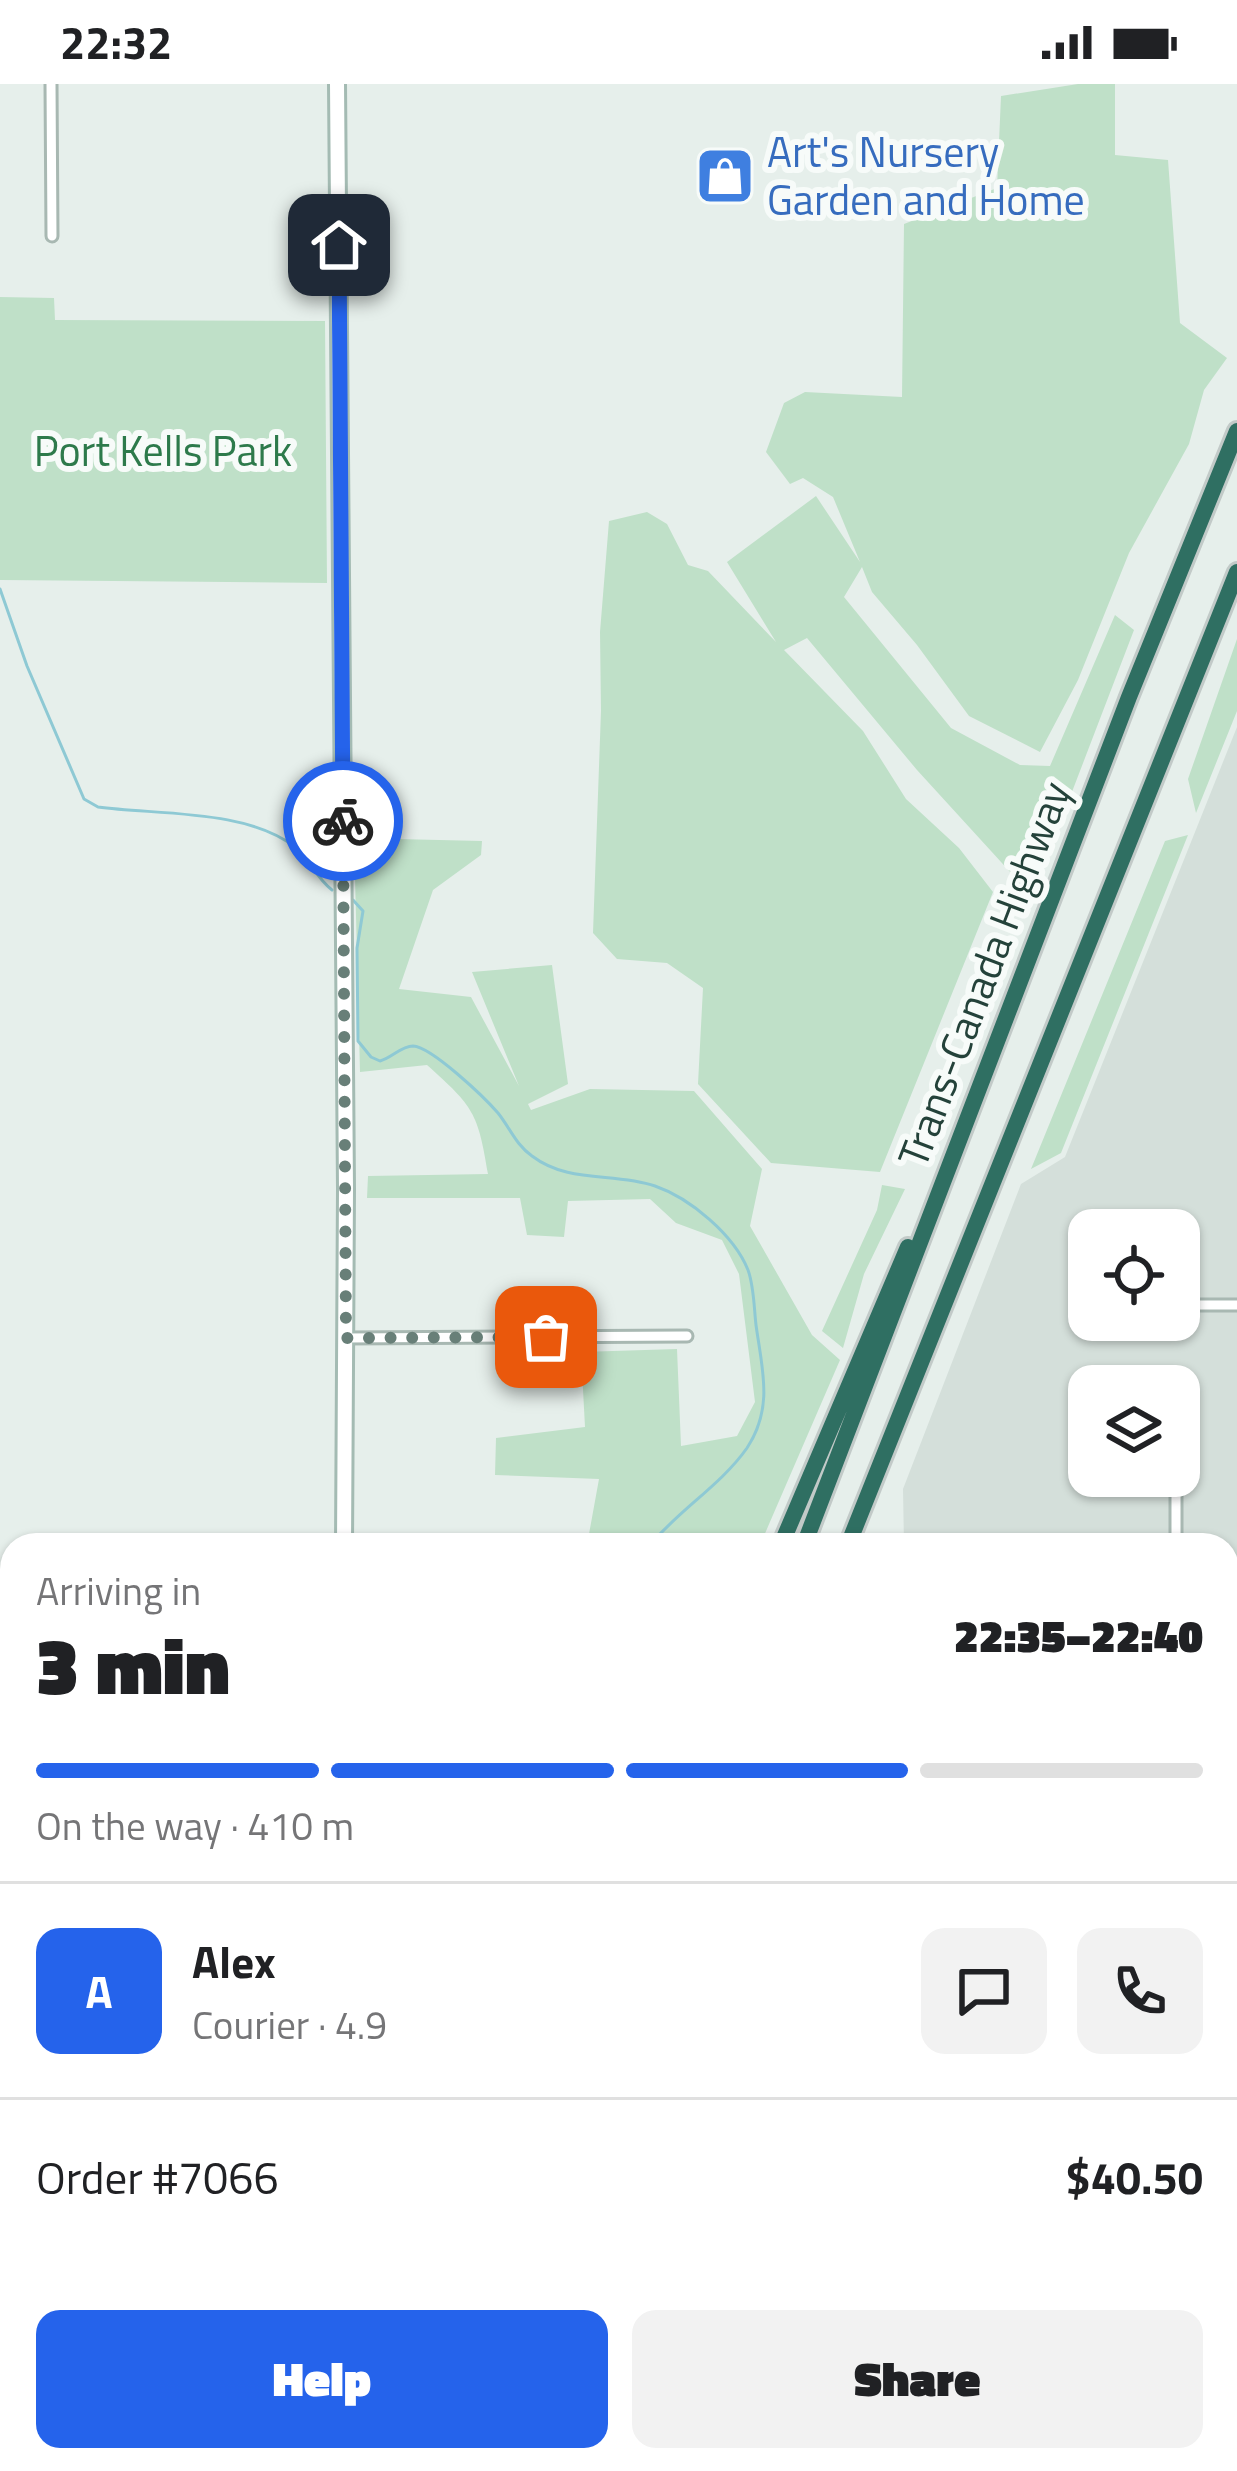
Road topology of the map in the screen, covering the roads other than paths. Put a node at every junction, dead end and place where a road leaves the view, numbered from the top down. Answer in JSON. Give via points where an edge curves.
{"nodes":[{"id":1,"x":51,"y":84,"type":"edge"},
{"id":2,"x":338,"y":84,"type":"edge"},
{"id":3,"x":52,"y":236,"type":"dead end"},
{"id":4,"x":1237,"y":430,"type":"edge"},
{"id":5,"x":1237,"y":572,"type":"edge"},
{"id":6,"x":959,"y":1137,"type":"junction"},
{"id":7,"x":1200,"y":1305,"type":"edge"},
{"id":8,"x":1237,"y":1305,"type":"edge"},
{"id":9,"x":687,"y":1336,"type":"dead end"},
{"id":10,"x":346,"y":1338,"type":"junction"},
{"id":11,"x":1176,"y":1497,"type":"edge"},
{"id":12,"x":344,"y":1533,"type":"edge"},
{"id":13,"x":786,"y":1533,"type":"edge"},
{"id":14,"x":809,"y":1533,"type":"edge"},
{"id":15,"x":853,"y":1533,"type":"edge"},
{"id":16,"x":1176,"y":1533,"type":"edge"}],
"edges":[{"from":1,"to":3,"type":"street"},
{"from":2,"to":10,"type":"main road"},
{"from":4,"to":6,"type":"highway","name":"Trans-Canada Highway"},
{"from":5,"to":15,"type":"highway","name":"Trans-Canada Highway"},
{"from":6,"to":13,"type":"highway"},
{"from":6,"to":14,"type":"highway","name":"Trans-Canada Highway"},
{"from":7,"to":8,"type":"street"},
{"from":9,"to":10,"type":"street"},
{"from":10,"to":12,"type":"main road"},
{"from":11,"to":16,"type":"street"}]}
